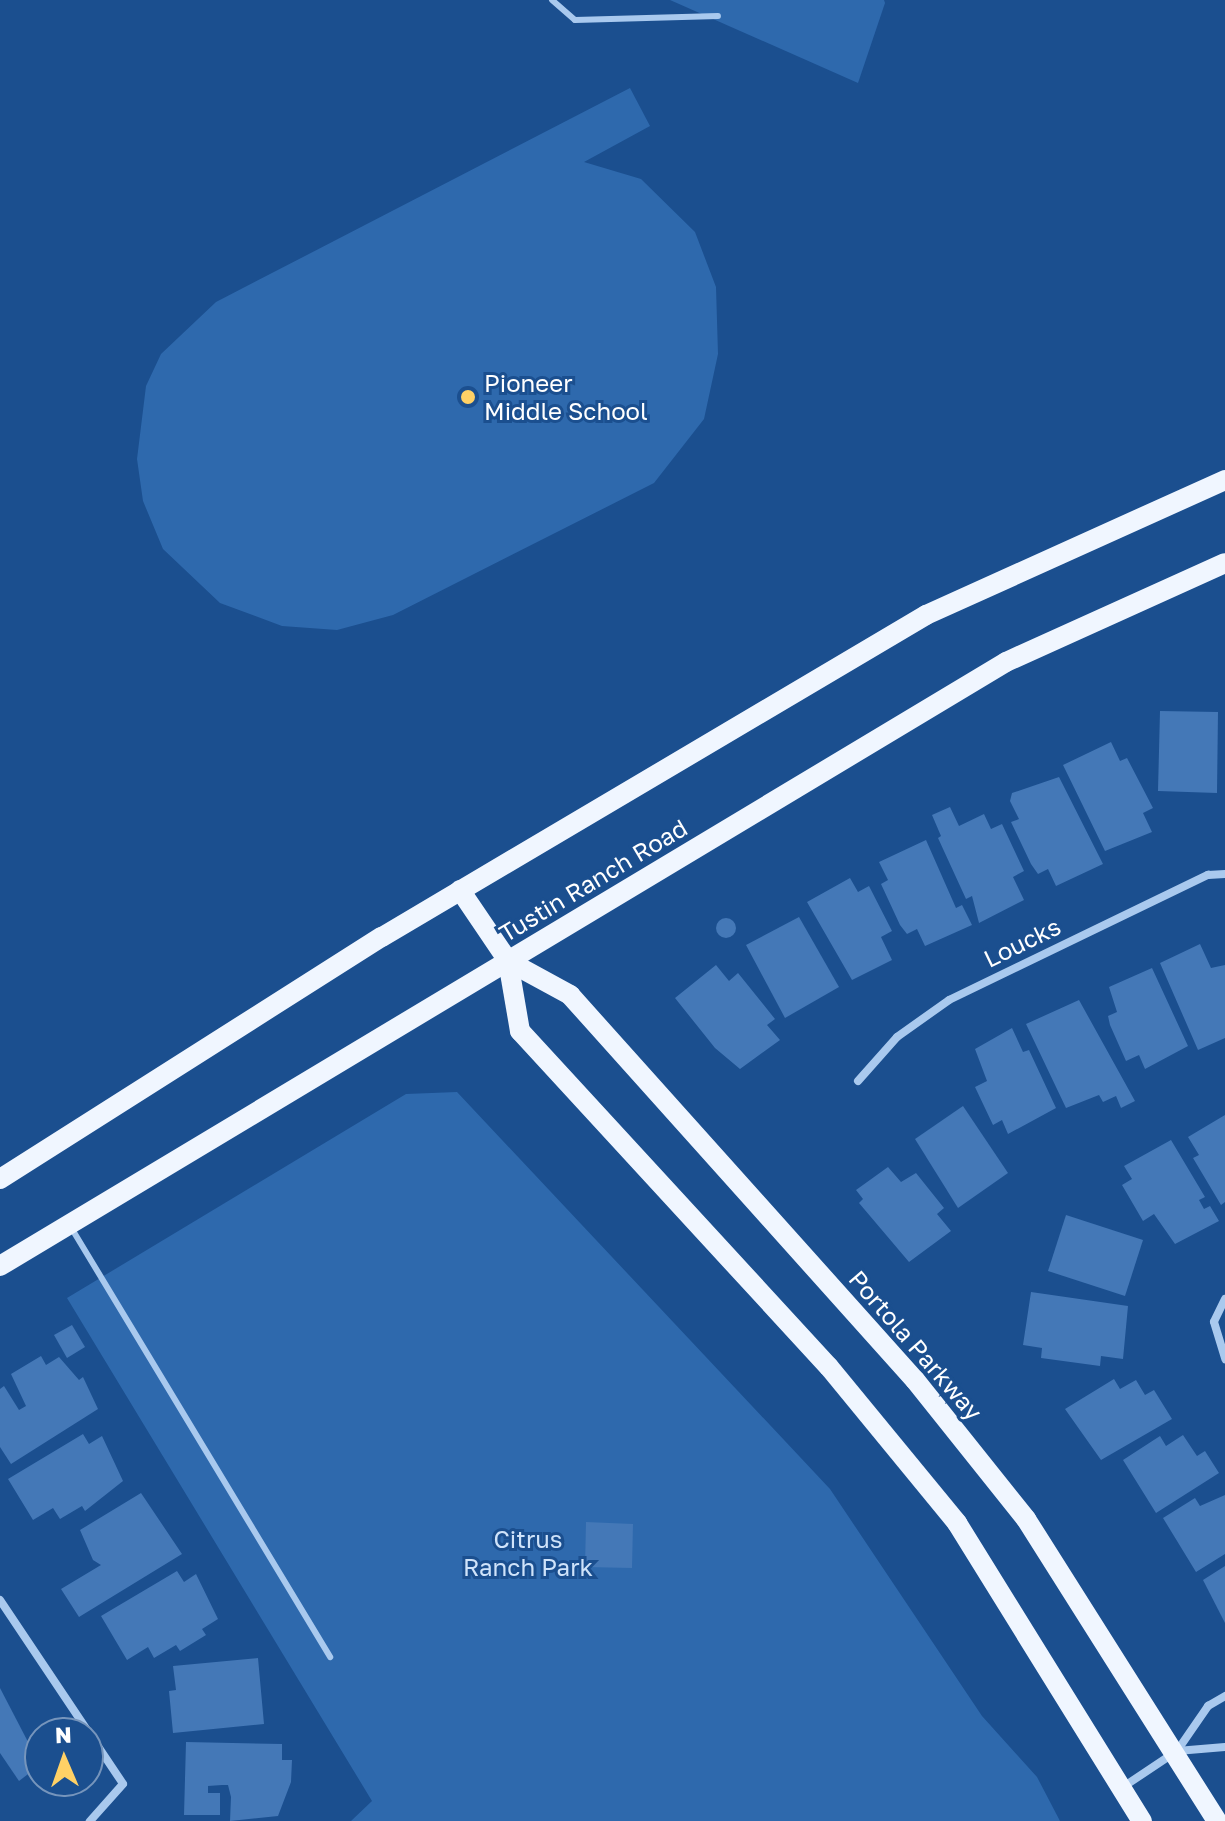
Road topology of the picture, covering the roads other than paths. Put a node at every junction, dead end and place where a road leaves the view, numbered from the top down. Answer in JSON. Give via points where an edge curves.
{"nodes":[{"id":1,"x":552,"y":0,"type":"edge"},
{"id":2,"x":718,"y":16,"type":"dead end"},
{"id":3,"x":1225,"y":480,"type":"edge"},
{"id":4,"x":1225,"y":563,"type":"edge"},
{"id":5,"x":1225,"y":874,"type":"edge"},
{"id":6,"x":460,"y":890,"type":"junction"},
{"id":7,"x":508,"y":961,"type":"junction"},
{"id":8,"x":858,"y":1081,"type":"dead end"},
{"id":9,"x":0,"y":1179,"type":"edge"},
{"id":10,"x":69,"y":1225,"type":"junction"},
{"id":11,"x":0,"y":1266,"type":"edge"},
{"id":12,"x":1225,"y":1299,"type":"edge"},
{"id":13,"x":1225,"y":1359,"type":"edge"},
{"id":14,"x":0,"y":1600,"type":"edge"},
{"id":15,"x":330,"y":1657,"type":"dead end"},
{"id":16,"x":1225,"y":1696,"type":"edge"},
{"id":17,"x":1225,"y":1747,"type":"edge"},
{"id":18,"x":1177,"y":1751,"type":"junction"},
{"id":19,"x":1121,"y":1788,"type":"junction"},
{"id":20,"x":90,"y":1821,"type":"edge"},
{"id":21,"x":1142,"y":1821,"type":"edge"},
{"id":22,"x":1217,"y":1821,"type":"edge"}],
"edges":[{"from":1,"to":2,"type":"lane","via":[[575,20]]},
{"from":3,"to":6,"type":"main road","via":[[926,615]]},
{"from":4,"to":7,"type":"main road","name":"Tustin Ranch Road","via":[[1006,662]]},
{"from":5,"to":8,"type":"street","name":"Loucks","via":[[1208,875],[949,1000],[897,1037]]},
{"from":6,"to":7,"type":"main road","name":"Portola Parkway"},
{"from":6,"to":9,"type":"main road"},
{"from":7,"to":10,"type":"main road","name":"Tustin Ranch Road"},
{"from":7,"to":18,"type":"main road","name":"Portola Parkway","via":[[570,995],[915,1380],[1026,1519]]},
{"from":7,"to":19,"type":"main road","name":"Portola Parkway","via":[[520,1031],[829,1367],[957,1523]]},
{"from":10,"to":11,"type":"main road","name":"Tustin Ranch Road"},
{"from":10,"to":15,"type":"lane"},
{"from":12,"to":13,"type":"street","via":[[1214,1322]]},
{"from":14,"to":20,"type":"street","via":[[123,1784]]},
{"from":16,"to":18,"type":"street","via":[[1208,1706]]},
{"from":17,"to":18,"type":"street"},
{"from":18,"to":19,"type":"street"},
{"from":18,"to":22,"type":"main road","name":"Portola Parkway"},
{"from":19,"to":21,"type":"main road","name":"Portola Parkway"}]}
